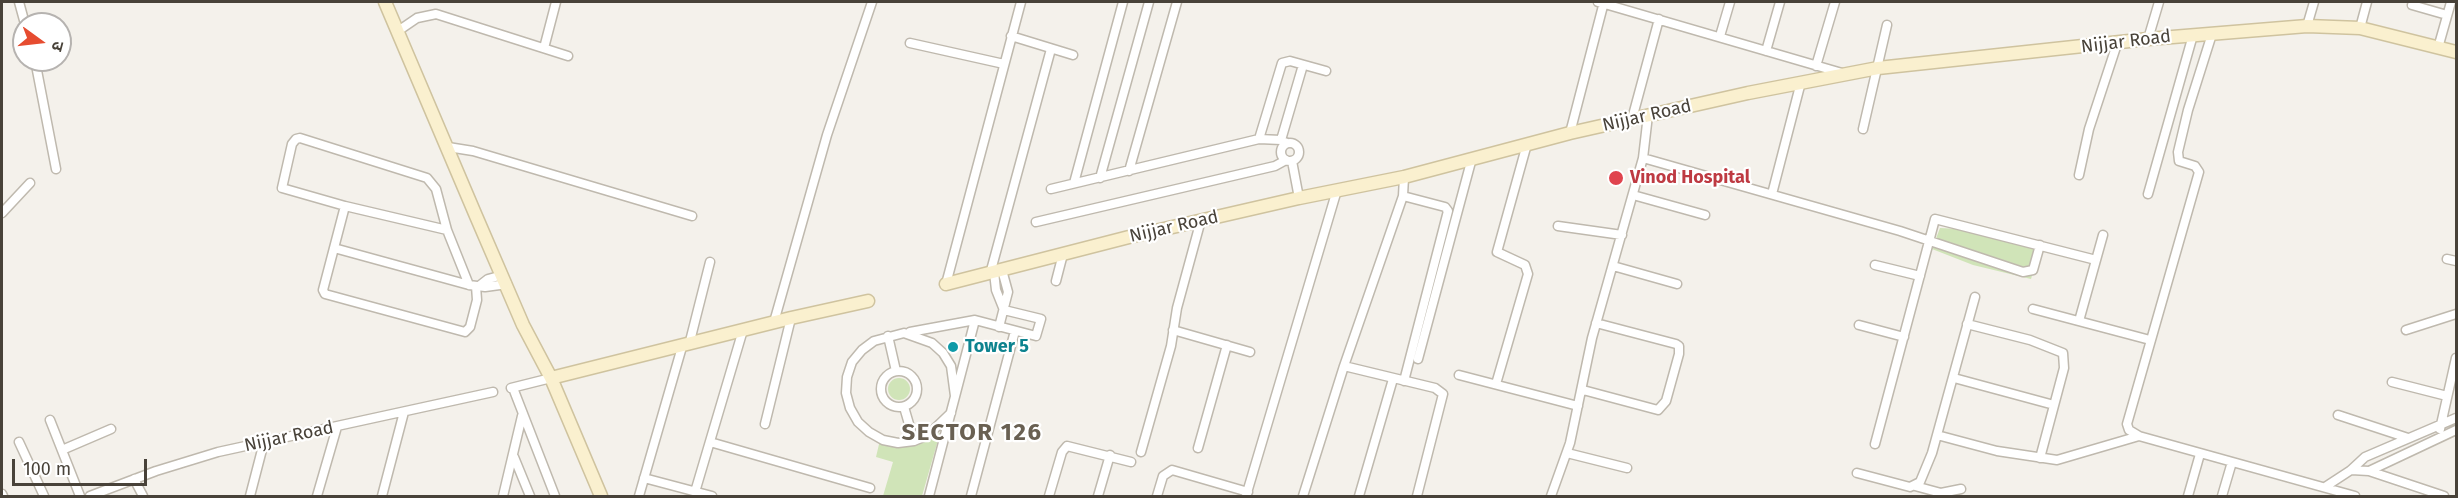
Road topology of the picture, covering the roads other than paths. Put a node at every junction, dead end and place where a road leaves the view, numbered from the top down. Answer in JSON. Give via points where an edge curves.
{"nodes":[{"id":1,"x":385,"y":2,"type":"edge"},
{"id":2,"x":556,"y":2,"type":"edge"},
{"id":3,"x":872,"y":2,"type":"edge"},
{"id":4,"x":1021,"y":2,"type":"edge"},
{"id":5,"x":1123,"y":2,"type":"edge"},
{"id":6,"x":1149,"y":2,"type":"edge"},
{"id":7,"x":1177,"y":2,"type":"edge"},
{"id":8,"x":1602,"y":2,"type":"edge"},
{"id":9,"x":1730,"y":2,"type":"edge"},
{"id":10,"x":1780,"y":2,"type":"edge"},
{"id":11,"x":1834,"y":2,"type":"edge"},
{"id":12,"x":2159,"y":2,"type":"edge"},
{"id":13,"x":2314,"y":2,"type":"edge"},
{"id":14,"x":2367,"y":2,"type":"edge"},
{"id":15,"x":2451,"y":2,"type":"edge"},
{"id":16,"x":2412,"y":5,"type":"dead end"},
{"id":17,"x":2447,"y":15,"type":"junction"},
{"id":18,"x":1659,"y":19,"type":"junction"},
{"id":19,"x":1887,"y":25,"type":"dead end"},
{"id":20,"x":2307,"y":26,"type":"junction"},
{"id":21,"x":2360,"y":28,"type":"junction"},
{"id":22,"x":398,"y":30,"type":"junction"},
{"id":23,"x":2212,"y":34,"type":"junction"},
{"id":24,"x":2193,"y":35,"type":"junction"},
{"id":25,"x":1011,"y":36,"type":"junction"},
{"id":26,"x":1720,"y":36,"type":"junction"},
{"id":27,"x":2148,"y":39,"type":"junction"},
{"id":28,"x":910,"y":43,"type":"dead end"},
{"id":29,"x":2117,"y":44,"type":"junction"},
{"id":30,"x":544,"y":48,"type":"junction"},
{"id":31,"x":2438,"y":48,"type":"junction"},
{"id":32,"x":1051,"y":49,"type":"junction"},
{"id":33,"x":1766,"y":51,"type":"junction"},
{"id":34,"x":2457,"y":52,"type":"edge"},
{"id":35,"x":568,"y":56,"type":"dead end"},
{"id":36,"x":1073,"y":56,"type":"dead end"},
{"id":37,"x":1004,"y":64,"type":"junction"},
{"id":38,"x":1303,"y":65,"type":"junction"},
{"id":39,"x":1816,"y":66,"type":"junction"},
{"id":40,"x":1878,"y":68,"type":"junction"},
{"id":41,"x":1326,"y":70,"type":"dead end"},
{"id":42,"x":37,"y":72,"type":"edge"},
{"id":43,"x":1844,"y":74,"type":"junction"},
{"id":44,"x":1801,"y":82,"type":"junction"},
{"id":45,"x":1648,"y":116,"type":"junction"},
{"id":46,"x":1632,"y":119,"type":"junction"},
{"id":47,"x":1863,"y":129,"type":"dead end"},
{"id":48,"x":1570,"y":133,"type":"junction"},
{"id":49,"x":1259,"y":139,"type":"junction"},
{"id":50,"x":1284,"y":142,"type":"junction"},
{"id":51,"x":1527,"y":144,"type":"junction"},
{"id":52,"x":448,"y":147,"type":"junction"},
{"id":53,"x":1472,"y":158,"type":"junction"},
{"id":54,"x":1643,"y":159,"type":"junction"},
{"id":55,"x":1289,"y":160,"type":"junction"},
{"id":56,"x":56,"y":169,"type":"dead end"},
{"id":57,"x":1129,"y":171,"type":"junction"},
{"id":58,"x":2079,"y":176,"type":"dead end"},
{"id":59,"x":1404,"y":177,"type":"junction"},
{"id":60,"x":1100,"y":178,"type":"junction"},
{"id":61,"x":30,"y":183,"type":"dead end"},
{"id":62,"x":1074,"y":183,"type":"junction"},
{"id":63,"x":1052,"y":189,"type":"dead end"},
{"id":64,"x":1337,"y":190,"type":"junction"},
{"id":65,"x":1772,"y":194,"type":"junction"},
{"id":66,"x":2148,"y":194,"type":"dead end"},
{"id":67,"x":1633,"y":195,"type":"junction"},
{"id":68,"x":1403,"y":196,"type":"junction"},
{"id":69,"x":1299,"y":198,"type":"junction"},
{"id":70,"x":345,"y":206,"type":"junction"},
{"id":71,"x":2,"y":213,"type":"edge"},
{"id":72,"x":1705,"y":215,"type":"dead end"},
{"id":73,"x":692,"y":216,"type":"dead end"},
{"id":74,"x":1201,"y":220,"type":"junction"},
{"id":75,"x":1036,"y":222,"type":"dead end"},
{"id":76,"x":1558,"y":226,"type":"dead end"},
{"id":77,"x":447,"y":230,"type":"junction"},
{"id":78,"x":1622,"y":235,"type":"junction"},
{"id":79,"x":2103,"y":235,"type":"dead end"},
{"id":80,"x":1929,"y":241,"type":"junction"},
{"id":81,"x":2040,"y":245,"type":"junction"},
{"id":82,"x":334,"y":248,"type":"junction"},
{"id":83,"x":1063,"y":254,"type":"junction"},
{"id":84,"x":2447,"y":259,"type":"dead end"},
{"id":85,"x":2096,"y":260,"type":"junction"},
{"id":86,"x":2457,"y":261,"type":"edge"},
{"id":87,"x":710,"y":262,"type":"dead end"},
{"id":88,"x":1875,"y":265,"type":"dead end"},
{"id":89,"x":1613,"y":266,"type":"junction"},
{"id":90,"x":995,"y":272,"type":"junction"},
{"id":91,"x":1920,"y":276,"type":"junction"},
{"id":92,"x":505,"y":279,"type":"junction"},
{"id":93,"x":1056,"y":281,"type":"dead end"},
{"id":94,"x":946,"y":284,"type":"joint"},
{"id":95,"x":1677,"y":284,"type":"dead end"},
{"id":96,"x":475,"y":285,"type":"junction"},
{"id":97,"x":1975,"y":297,"type":"dead end"},
{"id":98,"x":868,"y":302,"type":"dead end"},
{"id":99,"x":2033,"y":309,"type":"dead end"},
{"id":100,"x":1004,"y":310,"type":"junction"},
{"id":101,"x":2457,"y":314,"type":"edge"},
{"id":102,"x":791,"y":318,"type":"junction"},
{"id":103,"x":975,"y":320,"type":"junction"},
{"id":104,"x":2079,"y":321,"type":"junction"},
{"id":105,"x":774,"y":322,"type":"junction"},
{"id":106,"x":1596,"y":323,"type":"junction"},
{"id":107,"x":1967,"y":324,"type":"junction"},
{"id":108,"x":1859,"y":325,"type":"dead end"},
{"id":109,"x":999,"y":327,"type":"junction"},
{"id":110,"x":743,"y":330,"type":"junction"},
{"id":111,"x":1173,"y":330,"type":"junction"},
{"id":112,"x":2406,"y":330,"type":"dead end"},
{"id":113,"x":1015,"y":331,"type":"junction"},
{"id":114,"x":904,"y":333,"type":"junction"},
{"id":115,"x":888,"y":336,"type":"junction"},
{"id":116,"x":1904,"y":337,"type":"junction"},
{"id":117,"x":2150,"y":340,"type":"junction"},
{"id":118,"x":1227,"y":345,"type":"junction"},
{"id":119,"x":685,"y":346,"type":"junction"},
{"id":120,"x":1250,"y":352,"type":"dead end"},
{"id":121,"x":2457,"y":358,"type":"edge"},
{"id":122,"x":1418,"y":359,"type":"dead end"},
{"id":123,"x":1344,"y":366,"type":"junction"},
{"id":124,"x":896,"y":371,"type":"junction"},
{"id":125,"x":1459,"y":375,"type":"dead end"},
{"id":126,"x":551,"y":378,"type":"junction"},
{"id":127,"x":1954,"y":378,"type":"junction"},
{"id":128,"x":1393,"y":379,"type":"junction"},
{"id":129,"x":1404,"y":381,"type":"junction"},
{"id":130,"x":2392,"y":382,"type":"dead end"},
{"id":131,"x":1496,"y":384,"type":"junction"},
{"id":132,"x":1582,"y":390,"type":"junction"},
{"id":133,"x":493,"y":392,"type":"dead end"},
{"id":134,"x":956,"y":396,"type":"junction"},
{"id":135,"x":2448,"y":396,"type":"junction"},
{"id":136,"x":2054,"y":405,"type":"junction"},
{"id":137,"x":1578,"y":406,"type":"junction"},
{"id":138,"x":904,"y":407,"type":"junction"},
{"id":139,"x":404,"y":412,"type":"junction"},
{"id":140,"x":951,"y":413,"type":"junction"},
{"id":141,"x":522,"y":415,"type":"junction"},
{"id":142,"x":2338,"y":415,"type":"dead end"},
{"id":143,"x":2457,"y":418,"type":"edge"},
{"id":144,"x":50,"y":420,"type":"dead end"},
{"id":145,"x":765,"y":424,"type":"dead end"},
{"id":146,"x":2440,"y":426,"type":"junction"},
{"id":147,"x":337,"y":427,"type":"junction"},
{"id":148,"x":111,"y":429,"type":"dead end"},
{"id":149,"x":2457,"y":430,"type":"edge"},
{"id":150,"x":1937,"y":435,"type":"junction"},
{"id":151,"x":2139,"y":436,"type":"junction"},
{"id":152,"x":2408,"y":438,"type":"junction"},
{"id":153,"x":2437,"y":438,"type":"junction"},
{"id":154,"x":914,"y":441,"type":"junction"},
{"id":155,"x":19,"y":442,"type":"dead end"},
{"id":156,"x":264,"y":442,"type":"junction"},
{"id":157,"x":710,"y":442,"type":"junction"},
{"id":158,"x":1875,"y":444,"type":"dead end"},
{"id":159,"x":1198,"y":448,"type":"dead end"},
{"id":160,"x":62,"y":450,"type":"junction"},
{"id":161,"x":1141,"y":452,"type":"dead end"},
{"id":162,"x":1567,"y":453,"type":"junction"},
{"id":163,"x":2200,"y":454,"type":"junction"},
{"id":164,"x":1110,"y":455,"type":"junction"},
{"id":165,"x":513,"y":456,"type":"junction"},
{"id":166,"x":2040,"y":458,"type":"junction"},
{"id":167,"x":1131,"y":462,"type":"dead end"},
{"id":168,"x":2232,"y":462,"type":"junction"},
{"id":169,"x":1627,"y":468,"type":"dead end"},
{"id":170,"x":2351,"y":470,"type":"junction"},
{"id":171,"x":2369,"y":471,"type":"junction"},
{"id":172,"x":1857,"y":473,"type":"dead end"},
{"id":173,"x":644,"y":478,"type":"junction"},
{"id":174,"x":134,"y":479,"type":"junction"},
{"id":175,"x":117,"y":486,"type":"junction"},
{"id":176,"x":1915,"y":486,"type":"junction"},
{"id":177,"x":2325,"y":487,"type":"junction"},
{"id":178,"x":870,"y":488,"type":"dead end"},
{"id":179,"x":1961,"y":489,"type":"dead end"},
{"id":180,"x":1247,"y":494,"type":"edge"},
{"id":181,"x":2339,"y":494,"type":"edge"},
{"id":182,"x":704,"y":495,"type":"edge"},
{"id":183,"x":44,"y":496,"type":"edge"},
{"id":184,"x":80,"y":496,"type":"edge"},
{"id":185,"x":90,"y":496,"type":"edge"},
{"id":186,"x":114,"y":496,"type":"edge"},
{"id":187,"x":142,"y":496,"type":"edge"},
{"id":188,"x":250,"y":496,"type":"edge"},
{"id":189,"x":317,"y":496,"type":"edge"},
{"id":190,"x":382,"y":496,"type":"edge"},
{"id":191,"x":503,"y":496,"type":"edge"},
{"id":192,"x":530,"y":496,"type":"edge"},
{"id":193,"x":555,"y":496,"type":"edge"},
{"id":194,"x":601,"y":496,"type":"edge"},
{"id":195,"x":639,"y":496,"type":"edge"},
{"id":196,"x":929,"y":496,"type":"edge"},
{"id":197,"x":970,"y":496,"type":"edge"},
{"id":198,"x":1049,"y":496,"type":"edge"},
{"id":199,"x":1098,"y":496,"type":"edge"},
{"id":200,"x":1157,"y":496,"type":"edge"},
{"id":201,"x":1304,"y":496,"type":"edge"},
{"id":202,"x":1359,"y":496,"type":"edge"},
{"id":203,"x":1417,"y":496,"type":"edge"},
{"id":204,"x":1551,"y":496,"type":"edge"},
{"id":205,"x":2188,"y":496,"type":"edge"},
{"id":206,"x":2222,"y":496,"type":"edge"},
{"id":207,"x":2355,"y":496,"type":"edge"},
{"id":208,"x":2444,"y":496,"type":"edge"}],
"edges":[{"from":1,"to":22,"type":"street"},
{"from":2,"to":30,"type":"street"},
{"from":3,"to":105,"type":"street","via":[[827,135]]},
{"from":4,"to":25,"type":"street"},
{"from":5,"to":62,"type":"street"},
{"from":6,"to":60,"type":"street"},
{"from":7,"to":57,"type":"street"},
{"from":8,"to":18,"type":"street"},
{"from":8,"to":48,"type":"street"},
{"from":9,"to":26,"type":"street"},
{"from":10,"to":33,"type":"street"},
{"from":11,"to":39,"type":"street"},
{"from":12,"to":27,"type":"street"},
{"from":13,"to":20,"type":"street"},
{"from":14,"to":21,"type":"street"},
{"from":15,"to":17,"type":"street"},
{"from":16,"to":17,"type":"street"},
{"from":17,"to":31,"type":"street"},
{"from":18,"to":26,"type":"street"},
{"from":18,"to":46,"type":"street"},
{"from":19,"to":40,"type":"street"},
{"from":20,"to":21,"type":"street","name":"Nijjar Road"},
{"from":20,"to":23,"type":"street","name":"Nijjar Road"},
{"from":21,"to":31,"type":"street","name":"Nijjar Road"},
{"from":22,"to":30,"type":"street","via":[[417,18],[436,15]]},
{"from":22,"to":52,"type":"street"},
{"from":23,"to":24,"type":"street","name":"Nijjar Road"},
{"from":23,"to":117,"type":"street","via":[[2178,152],[2179,161],[2195,166],[2199,172]]},
{"from":24,"to":27,"type":"street","name":"Nijjar Road"},
{"from":24,"to":66,"type":"street"},
{"from":25,"to":32,"type":"street"},
{"from":25,"to":37,"type":"street"},
{"from":26,"to":33,"type":"street"},
{"from":27,"to":29,"type":"street","name":"Nijjar Road"},
{"from":28,"to":37,"type":"street"},
{"from":29,"to":40,"type":"street","name":"Nijjar Road"},
{"from":29,"to":58,"type":"street","via":[[2089,129]]},
{"from":30,"to":35,"type":"street"},
{"from":31,"to":34,"type":"street","name":"Nijjar Road"},
{"from":32,"to":36,"type":"street"},
{"from":32,"to":90,"type":"street"},
{"from":33,"to":39,"type":"street"},
{"from":37,"to":94,"type":"street"},
{"from":38,"to":41,"type":"street"},
{"from":38,"to":49,"type":"street","via":[[1285,62],[1279,67]]},
{"from":38,"to":50,"type":"street"},
{"from":39,"to":43,"type":"street"},
{"from":40,"to":43,"type":"street","name":"Nijjar Road"},
{"from":40,"to":47,"type":"street"},
{"from":42,"to":56,"type":"street"},
{"from":43,"to":44,"type":"street","name":"Nijjar Road"},
{"from":44,"to":45,"type":"street","name":"Nijjar Road"},
{"from":44,"to":65,"type":"street"},
{"from":45,"to":46,"type":"street","name":"Nijjar Road"},
{"from":45,"to":54,"type":"street"},
{"from":46,"to":48,"type":"street","name":"Nijjar Road"},
{"from":48,"to":51,"type":"street","name":"Nijjar Road"},
{"from":49,"to":50,"type":"street"},
{"from":49,"to":57,"type":"street"},
{"from":50,"to":55,"type":"street","via":[[1281,149]]},
{"from":50,"to":55,"type":"street","via":[[1298,150],[1296,158]]},
{"from":51,"to":53,"type":"street","name":"Nijjar Road"},
{"from":51,"to":131,"type":"street","via":[[1497,252],[1525,265],[1528,274]]},
{"from":52,"to":73,"type":"street"},
{"from":52,"to":92,"type":"street"},
{"from":53,"to":59,"type":"street","name":"Nijjar Road"},
{"from":53,"to":122,"type":"street"},
{"from":54,"to":65,"type":"street"},
{"from":54,"to":67,"type":"street"},
{"from":55,"to":69,"type":"street"},
{"from":55,"to":75,"type":"street"},
{"from":57,"to":60,"type":"street"},
{"from":59,"to":64,"type":"street","name":"Nijjar Road"},
{"from":59,"to":68,"type":"street"},
{"from":60,"to":62,"type":"street"},
{"from":61,"to":71,"type":"street"},
{"from":62,"to":63,"type":"street"},
{"from":64,"to":69,"type":"street","name":"Nijjar Road"},
{"from":64,"to":180,"type":"street"},
{"from":65,"to":80,"type":"street"},
{"from":67,"to":72,"type":"street"},
{"from":67,"to":78,"type":"street"},
{"from":68,"to":123,"type":"street"},
{"from":68,"to":129,"type":"street","via":[[1448,211]]},
{"from":69,"to":74,"type":"street","name":"Nijjar Road"},
{"from":70,"to":77,"type":"street"},
{"from":70,"to":77,"type":"street","via":[[282,188],[296,139],[427,178],[436,189]]},
{"from":70,"to":82,"type":"street"},
{"from":74,"to":83,"type":"street","name":"Nijjar Road"},
{"from":74,"to":111,"type":"street"},
{"from":76,"to":78,"type":"street"},
{"from":77,"to":96,"type":"street"},
{"from":78,"to":89,"type":"street"},
{"from":79,"to":85,"type":"street"},
{"from":80,"to":81,"type":"street","via":[[1935,219]]},
{"from":80,"to":81,"type":"street","via":[[2028,272],[2033,270]]},
{"from":80,"to":91,"type":"street"},
{"from":81,"to":85,"type":"street"},
{"from":82,"to":96,"type":"street"},
{"from":82,"to":96,"type":"street","via":[[324,294],[465,332],[477,300]]},
{"from":83,"to":90,"type":"street","name":"Nijjar Road"},
{"from":83,"to":93,"type":"street"},
{"from":84,"to":86,"type":"street"},
{"from":85,"to":104,"type":"street"},
{"from":87,"to":119,"type":"street"},
{"from":88,"to":91,"type":"street"},
{"from":89,"to":95,"type":"street"},
{"from":89,"to":106,"type":"street"},
{"from":90,"to":94,"type":"street","name":"Nijjar Road"},
{"from":90,"to":100,"type":"street","via":[[1008,287]]},
{"from":91,"to":116,"type":"street"},
{"from":92,"to":96,"type":"street"},
{"from":92,"to":126,"type":"street","via":[[523,325]]},
{"from":97,"to":107,"type":"street"},
{"from":98,"to":102,"type":"street"},
{"from":99,"to":104,"type":"street"},
{"from":100,"to":109,"type":"street"},
{"from":100,"to":113,"type":"street","via":[[1041,319],[1036,336]]},
{"from":101,"to":112,"type":"street"},
{"from":102,"to":105,"type":"street"},
{"from":102,"to":145,"type":"street"},
{"from":103,"to":109,"type":"street"},
{"from":103,"to":114,"type":"street"},
{"from":103,"to":134,"type":"street"},
{"from":104,"to":117,"type":"street"},
{"from":105,"to":110,"type":"street"},
{"from":106,"to":132,"type":"street"},
{"from":106,"to":132,"type":"street","via":[[1676,344],[1679,354],[1666,401],[1658,410]]},
{"from":107,"to":127,"type":"street"},
{"from":107,"to":136,"type":"street","via":[[2063,353],[2064,368]]},
{"from":108,"to":116,"type":"street"},
{"from":109,"to":113,"type":"street"},
{"from":110,"to":119,"type":"street"},
{"from":110,"to":157,"type":"street"},
{"from":111,"to":118,"type":"street"},
{"from":111,"to":161,"type":"street"},
{"from":113,"to":197,"type":"street"},
{"from":114,"to":115,"type":"street"},
{"from":114,"to":134,"type":"street","via":[[932,343],[943,353],[951,366]]},
{"from":115,"to":124,"type":"street"},
{"from":115,"to":154,"type":"street","via":[[861,350],[852,362],[846,393],[858,422],[869,432],[883,440]]},
{"from":116,"to":158,"type":"street"},
{"from":117,"to":151,"type":"street","via":[[2127,424]]},
{"from":118,"to":120,"type":"street"},
{"from":118,"to":159,"type":"street"},
{"from":119,"to":126,"type":"street"},
{"from":119,"to":173,"type":"street"},
{"from":121,"to":135,"type":"street"},
{"from":123,"to":128,"type":"street"},
{"from":123,"to":201,"type":"street"},
{"from":124,"to":138,"type":"street","via":[[910,375],[917,384],[914,400]]},
{"from":124,"to":138,"type":"street","via":[[884,379],[882,397],[891,406]]},
{"from":125,"to":131,"type":"street"},
{"from":126,"to":141,"type":"street","via":[[512,388]]},
{"from":126,"to":194,"type":"street"},
{"from":127,"to":136,"type":"street"},
{"from":127,"to":150,"type":"street"},
{"from":128,"to":129,"type":"street"},
{"from":128,"to":202,"type":"street"},
{"from":129,"to":203,"type":"street","via":[[1435,388],[1443,394]]},
{"from":130,"to":135,"type":"street"},
{"from":131,"to":137,"type":"street"},
{"from":132,"to":137,"type":"street"},
{"from":133,"to":139,"type":"street","name":"Nijjar Road"},
{"from":134,"to":140,"type":"street"},
{"from":135,"to":146,"type":"street"},
{"from":136,"to":166,"type":"street"},
{"from":137,"to":162,"type":"street"},
{"from":138,"to":154,"type":"street"},
{"from":139,"to":147,"type":"street","name":"Nijjar Road"},
{"from":139,"to":190,"type":"street"},
{"from":140,"to":154,"type":"street","via":[[928,435]]},
{"from":140,"to":196,"type":"street"},
{"from":141,"to":165,"type":"street"},
{"from":141,"to":193,"type":"street"},
{"from":142,"to":152,"type":"street"},
{"from":143,"to":146,"type":"street"},
{"from":144,"to":160,"type":"street"},
{"from":146,"to":152,"type":"street"},
{"from":146,"to":153,"type":"street"},
{"from":147,"to":156,"type":"street","name":"Nijjar Road"},
{"from":147,"to":189,"type":"street"},
{"from":148,"to":160,"type":"street"},
{"from":149,"to":153,"type":"street"},
{"from":150,"to":166,"type":"street"},
{"from":150,"to":176,"type":"street","via":[[1926,470]]},
{"from":151,"to":163,"type":"street"},
{"from":151,"to":166,"type":"street","via":[[2067,458]]},
{"from":152,"to":170,"type":"street","via":[[2365,457]]},
{"from":153,"to":171,"type":"street"},
{"from":155,"to":183,"type":"street"},
{"from":156,"to":174,"type":"street","name":"Nijjar Road"},
{"from":156,"to":188,"type":"street"},
{"from":157,"to":178,"type":"street"},
{"from":157,"to":182,"type":"street"},
{"from":160,"to":184,"type":"street"},
{"from":162,"to":169,"type":"street"},
{"from":162,"to":204,"type":"street"},
{"from":163,"to":168,"type":"street"},
{"from":163,"to":205,"type":"street"},
{"from":164,"to":167,"type":"street"},
{"from":164,"to":198,"type":"street","via":[[1067,446]]},
{"from":164,"to":199,"type":"street"},
{"from":165,"to":191,"type":"street"},
{"from":165,"to":192,"type":"street"},
{"from":168,"to":177,"type":"street"},
{"from":168,"to":206,"type":"street"},
{"from":170,"to":171,"type":"street"},
{"from":170,"to":177,"type":"street"},
{"from":171,"to":208,"type":"street"},
{"from":172,"to":176,"type":"street"},
{"from":173,"to":182,"type":"street"},
{"from":173,"to":195,"type":"street"},
{"from":174,"to":175,"type":"street","name":"Nijjar Road"},
{"from":174,"to":187,"type":"street"},
{"from":175,"to":185,"type":"street","name":"Nijjar Road"},
{"from":175,"to":186,"type":"street"},
{"from":176,"to":179,"type":"street","via":[[1941,493]]},
{"from":177,"to":181,"type":"street"},
{"from":180,"to":200,"type":"street","via":[[1172,470],[1163,476]]},
{"from":181,"to":207,"type":"street"}]}
